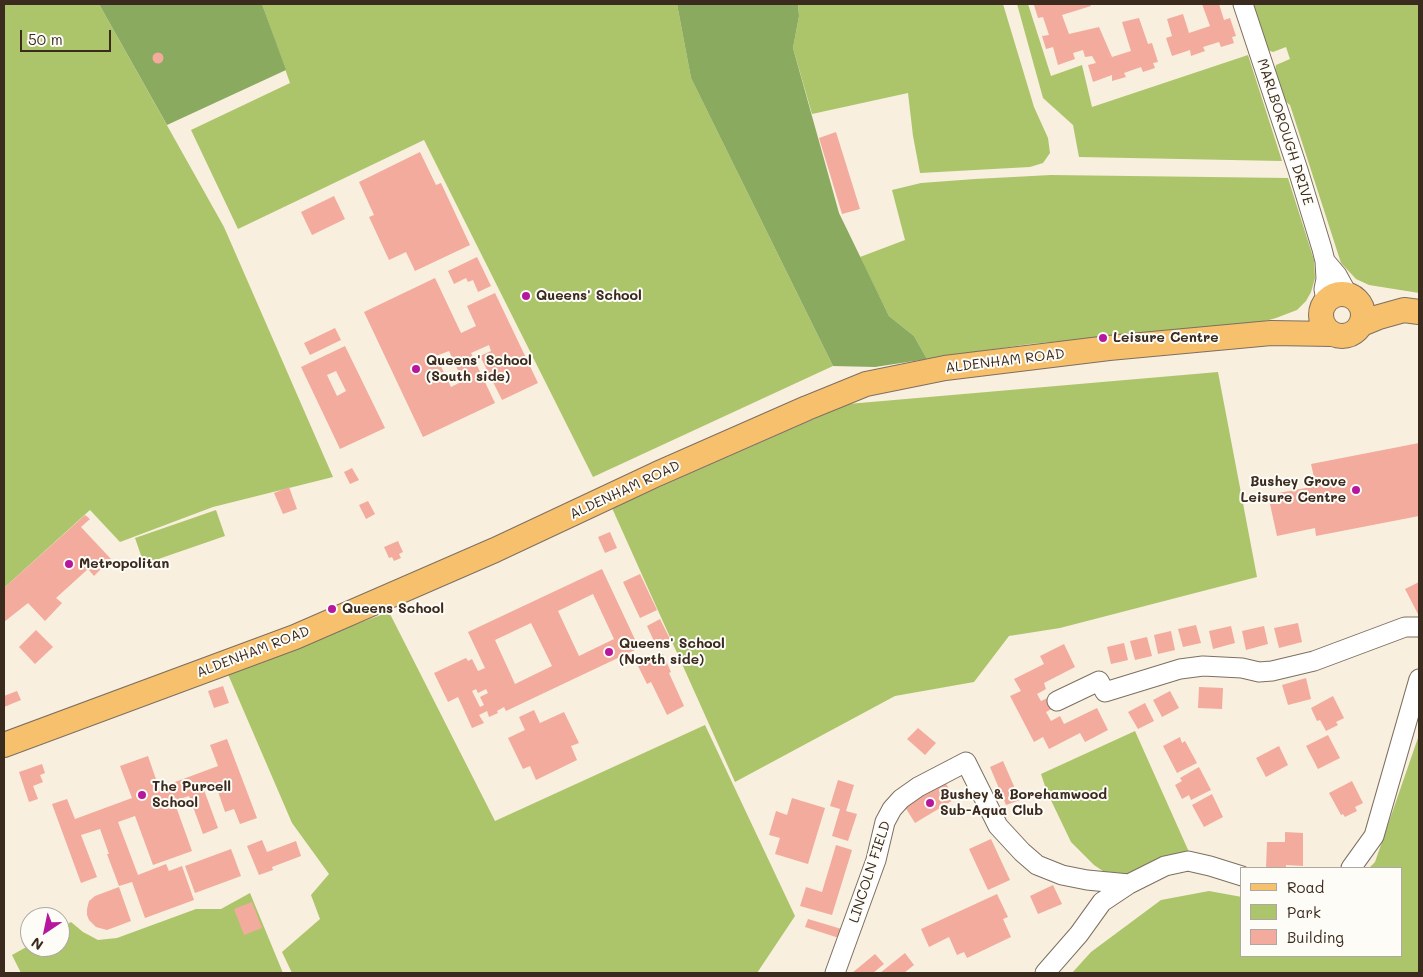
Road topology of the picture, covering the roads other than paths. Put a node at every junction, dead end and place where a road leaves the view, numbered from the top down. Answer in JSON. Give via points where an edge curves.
{"nodes":[{"id":1,"x":1243,"y":4,"type":"edge"},
{"id":2,"x":1337,"y":299,"type":"junction"},
{"id":3,"x":1412,"y":311,"type":"edge"},
{"id":4,"x":1362,"y":324,"type":"junction"},
{"id":5,"x":1270,"y":333,"type":"junction"},
{"id":6,"x":1332,"y":334,"type":"junction"},
{"id":7,"x":1419,"y":628,"type":"edge"},
{"id":8,"x":1419,"y":679,"type":"edge"},
{"id":9,"x":1057,"y":702,"type":"dead end"},
{"id":10,"x":4,"y":745,"type":"edge"},
{"id":11,"x":1352,"y":867,"type":"edge"},
{"id":12,"x":1240,"y":875,"type":"edge"},
{"id":13,"x":1129,"y":884,"type":"junction"},
{"id":14,"x":835,"y":973,"type":"edge"},
{"id":15,"x":1045,"y":973,"type":"edge"}],
"edges":[{"from":1,"to":2,"type":"street","name":"MARLBOROUGH DRIVE","via":[[1325,261],[1324,290]]},
{"from":2,"to":3,"type":"main road","via":[[1385,301]]},
{"from":2,"to":4,"type":"main road","via":[[1360,304],[1364,317]]},
{"from":2,"to":5,"type":"main road","name":"ALDENHAM ROAD"},
{"from":2,"to":6,"type":"main road","via":[[1322,308],[1324,326]]},
{"from":3,"to":4,"type":"main road"},
{"from":4,"to":6,"type":"main road","via":[[1348,336]]},
{"from":5,"to":6,"type":"main road","name":"ALDENHAM ROAD"},
{"from":5,"to":10,"type":"main road","name":"ALDENHAM ROAD","via":[[991,362],[866,384],[295,637]]},
{"from":7,"to":9,"type":"street","via":[[1405,627],[1314,661],[1272,671],[1203,666],[1180,669],[1105,692],[1099,681]]},
{"from":8,"to":11,"type":"street","via":[[1374,836]]},
{"from":12,"to":13,"type":"street","via":[[1188,861],[1165,866]]},
{"from":13,"to":14,"type":"street","name":"LINCOLN FIELD","via":[[1087,880],[1037,866],[998,826],[966,762],[918,787],[892,809]]},
{"from":13,"to":15,"type":"street","via":[[1102,902]]}]}
